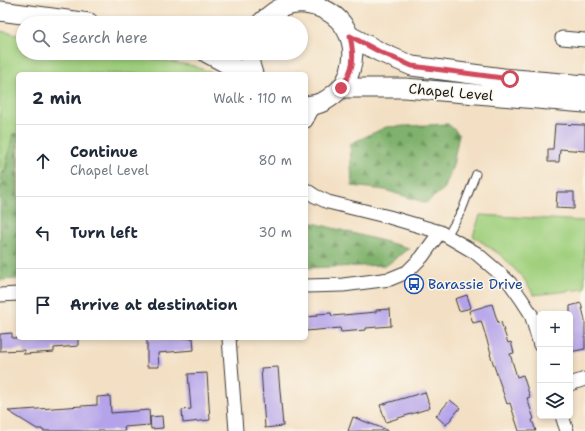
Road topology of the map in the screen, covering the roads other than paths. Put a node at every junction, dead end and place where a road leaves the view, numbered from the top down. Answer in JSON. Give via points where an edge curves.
{"nodes":[{"id":1,"x":0,"y":11,"type":"edge"},
{"id":2,"x":37,"y":16,"type":"edge"},
{"id":3,"x":268,"y":16,"type":"edge"},
{"id":4,"x":350,"y":36,"type":"junction"},
{"id":5,"x":562,"y":38,"type":"dead end"},
{"id":6,"x":585,"y":40,"type":"edge"},
{"id":7,"x":220,"y":60,"type":"edge"},
{"id":8,"x":250,"y":60,"type":"edge"},
{"id":9,"x":242,"y":72,"type":"edge"},
{"id":10,"x":252,"y":72,"type":"edge"},
{"id":11,"x":585,"y":85,"type":"edge"},
{"id":12,"x":341,"y":88,"type":"junction"},
{"id":13,"x":585,"y":103,"type":"edge"},
{"id":14,"x":309,"y":111,"type":"edge"},
{"id":15,"x":476,"y":174,"type":"dead end"},
{"id":16,"x":308,"y":191,"type":"edge"},
{"id":17,"x":443,"y":234,"type":"junction"},
{"id":18,"x":308,"y":286,"type":"edge"},
{"id":19,"x":16,"y":294,"type":"edge"},
{"id":20,"x":0,"y":295,"type":"edge"},
{"id":21,"x":537,"y":336,"type":"edge"},
{"id":22,"x":229,"y":340,"type":"edge"},
{"id":23,"x":585,"y":378,"type":"edge"},
{"id":24,"x":572,"y":383,"type":"edge"},
{"id":25,"x":563,"y":419,"type":"edge"},
{"id":26,"x":236,"y":431,"type":"edge"},
{"id":27,"x":567,"y":431,"type":"edge"}],
"edges":[{"from":1,"to":2,"type":"main road"},
{"from":3,"to":4,"type":"main road","via":[[286,6],[303,4],[319,7],[334,15]]},
{"from":4,"to":11,"type":"main road","name":"Chapel Level","via":[[412,66]]},
{"from":4,"to":12,"type":"main road","via":[[353,63],[349,77]]},
{"from":5,"to":6,"type":"street"},
{"from":7,"to":9,"type":"main road"},
{"from":8,"to":10,"type":"main road"},
{"from":12,"to":13,"type":"main road","name":"Chapel Level","via":[[405,88]]},
{"from":12,"to":14,"type":"main road"},
{"from":15,"to":17,"type":"lane","via":[[462,210]]},
{"from":16,"to":17,"type":"street","via":[[328,202]]},
{"from":17,"to":18,"type":"street","via":[[407,272],[390,279],[343,285]]},
{"from":17,"to":21,"type":"street","via":[[476,253],[510,283],[530,314]]},
{"from":19,"to":20,"type":"street"},
{"from":22,"to":26,"type":"street"},
{"from":23,"to":24,"type":"street"},
{"from":25,"to":27,"type":"street"}]}
